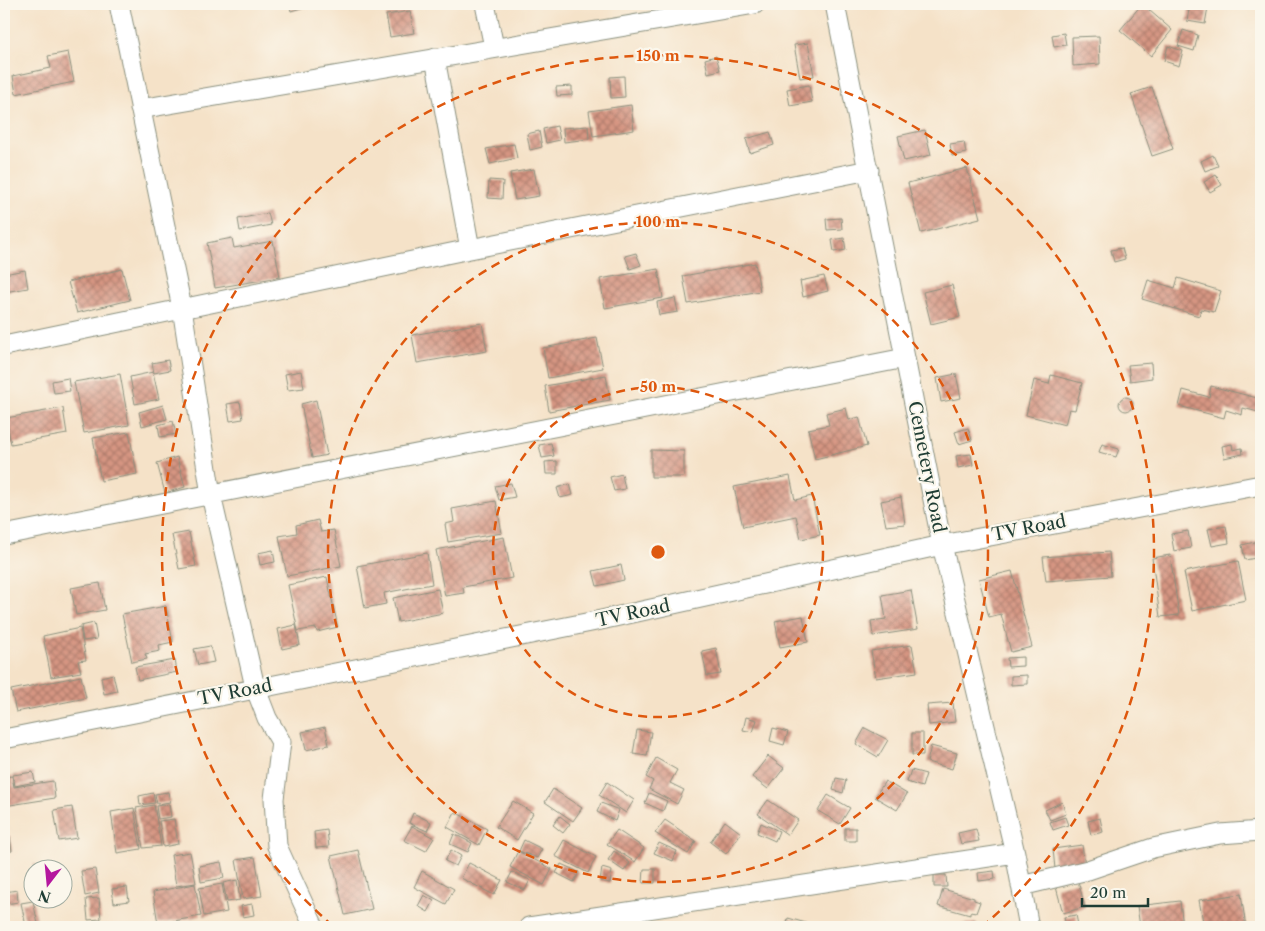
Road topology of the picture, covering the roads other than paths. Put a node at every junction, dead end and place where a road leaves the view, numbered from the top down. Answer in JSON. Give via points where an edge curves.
{"nodes":[{"id":1,"x":119,"y":4,"type":"edge"},
{"id":2,"x":485,"y":4,"type":"edge"},
{"id":3,"x":755,"y":4,"type":"edge"},
{"id":4,"x":836,"y":4,"type":"edge"},
{"id":5,"x":494,"y":47,"type":"junction"},
{"id":6,"x":435,"y":58,"type":"junction"},
{"id":7,"x":140,"y":108,"type":"junction"},
{"id":8,"x":869,"y":170,"type":"junction"},
{"id":9,"x":470,"y":249,"type":"junction"},
{"id":10,"x":182,"y":308,"type":"junction"},
{"id":11,"x":4,"y":346,"type":"edge"},
{"id":12,"x":906,"y":358,"type":"junction"},
{"id":13,"x":1261,"y":484,"type":"edge"},
{"id":14,"x":211,"y":495,"type":"junction"},
{"id":15,"x":4,"y":535,"type":"edge"},
{"id":16,"x":942,"y":545,"type":"junction"},
{"id":17,"x":255,"y":687,"type":"junction"},
{"id":18,"x":4,"y":739,"type":"edge"},
{"id":19,"x":1261,"y":831,"type":"edge"},
{"id":20,"x":1015,"y":853,"type":"junction"},
{"id":21,"x":1021,"y":886,"type":"junction"},
{"id":22,"x":314,"y":927,"type":"edge"},
{"id":23,"x":529,"y":927,"type":"edge"},
{"id":24,"x":1029,"y":927,"type":"edge"}],
"edges":[{"from":1,"to":7,"type":"street"},
{"from":2,"to":5,"type":"street"},
{"from":3,"to":5,"type":"street"},
{"from":4,"to":8,"type":"street","name":"Cemetery Road"},
{"from":5,"to":6,"type":"street"},
{"from":6,"to":7,"type":"street"},
{"from":6,"to":9,"type":"street"},
{"from":7,"to":10,"type":"street"},
{"from":8,"to":9,"type":"street"},
{"from":8,"to":12,"type":"street","name":"Cemetery Road"},
{"from":9,"to":10,"type":"street"},
{"from":10,"to":11,"type":"street"},
{"from":10,"to":14,"type":"street"},
{"from":12,"to":14,"type":"street"},
{"from":12,"to":16,"type":"street","name":"Cemetery Road"},
{"from":13,"to":16,"type":"street","name":"TV Road"},
{"from":14,"to":15,"type":"street"},
{"from":14,"to":17,"type":"street"},
{"from":16,"to":17,"type":"street","name":"TV Road","via":[[601,620]]},
{"from":16,"to":20,"type":"street","name":"Cemetery Road"},
{"from":17,"to":18,"type":"street","name":"TV Road"},
{"from":17,"to":22,"type":"street","via":[[281,742],[274,799],[277,846]]},
{"from":19,"to":21,"type":"street","via":[[1220,834],[1153,848],[1088,870]]},
{"from":20,"to":21,"type":"street","name":"Cemetery Road"},
{"from":20,"to":23,"type":"street"},
{"from":21,"to":24,"type":"street","name":"Cemetery Road"}]}
